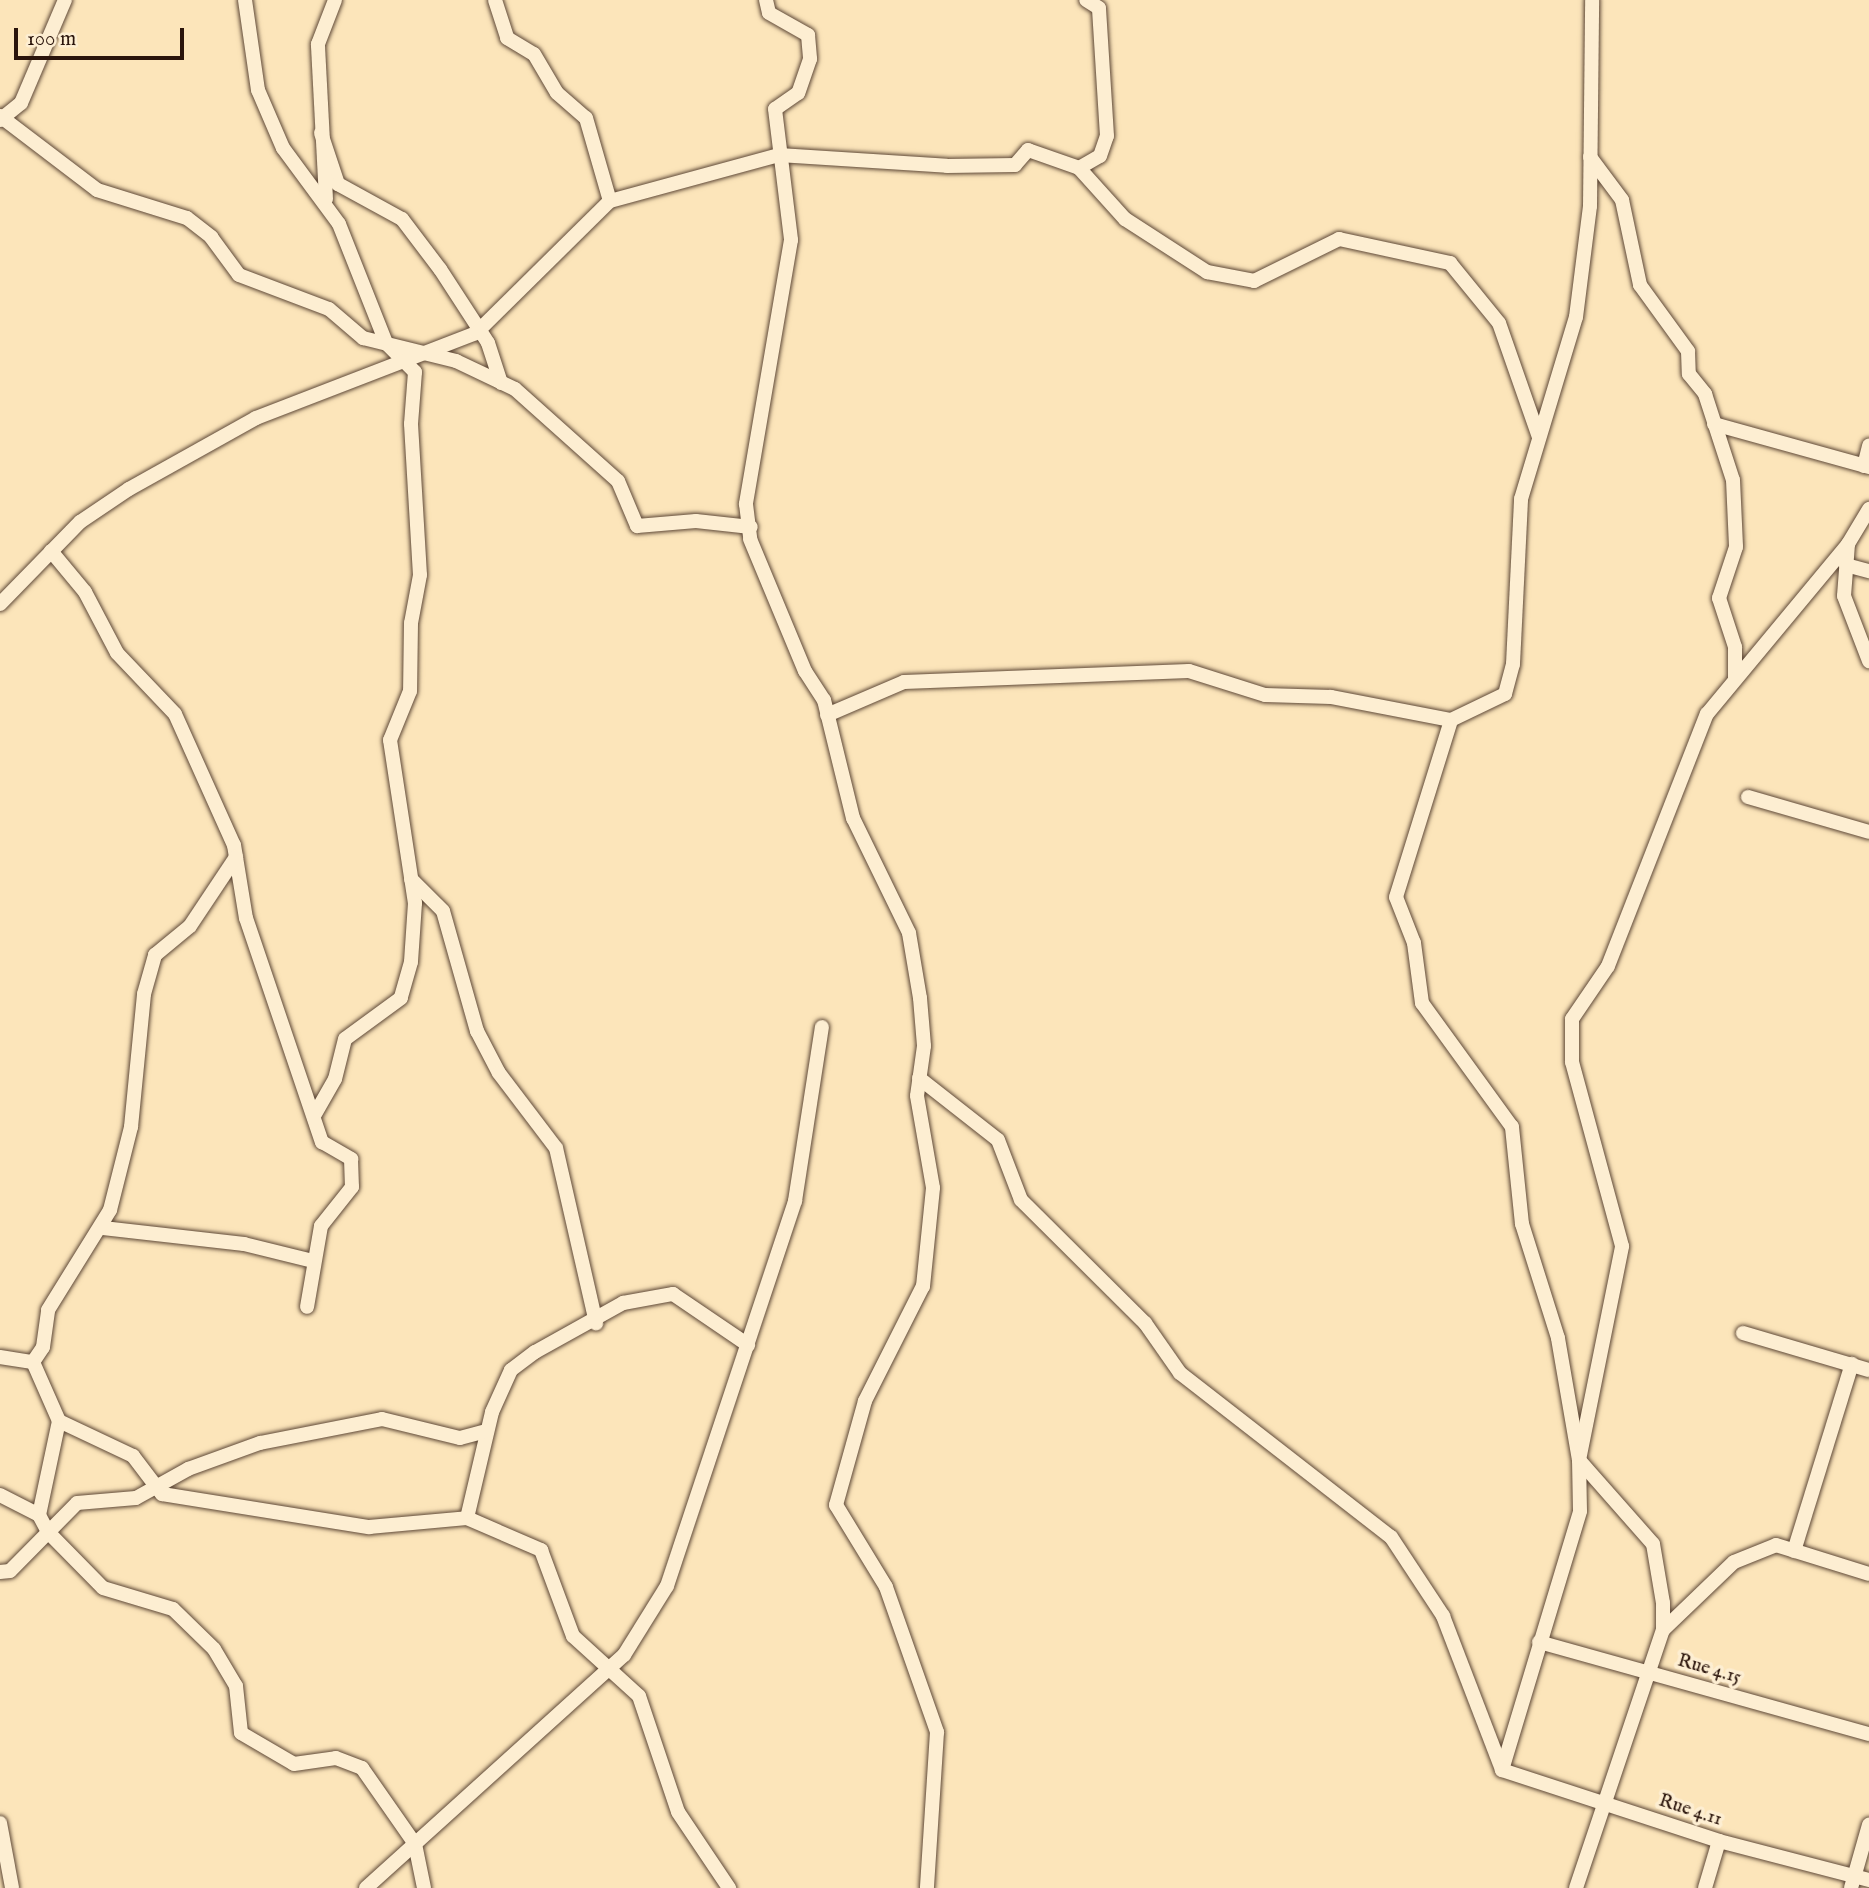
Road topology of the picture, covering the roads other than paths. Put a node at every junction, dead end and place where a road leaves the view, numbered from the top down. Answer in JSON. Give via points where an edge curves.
{"nodes":[{"id":1,"x":65,"y":0,"type":"edge"},
{"id":2,"x":245,"y":0,"type":"edge"},
{"id":3,"x":335,"y":0,"type":"edge"},
{"id":4,"x":495,"y":0,"type":"edge"},
{"id":5,"x":766,"y":0,"type":"edge"},
{"id":6,"x":1086,"y":0,"type":"edge"},
{"id":7,"x":1590,"y":2,"type":"edge"},
{"id":8,"x":1,"y":118,"type":"edge"},
{"id":9,"x":321,"y":133,"type":"junction"},
{"id":10,"x":779,"y":155,"type":"junction"},
{"id":11,"x":1590,"y":157,"type":"junction"},
{"id":12,"x":1079,"y":168,"type":"junction"},
{"id":13,"x":610,"y":201,"type":"junction"},
{"id":14,"x":326,"y":204,"type":"junction"},
{"id":15,"x":476,"y":333,"type":"junction"},
{"id":16,"x":386,"y":343,"type":"junction"},
{"id":17,"x":431,"y":355,"type":"junction"},
{"id":18,"x":403,"y":363,"type":"junction"},
{"id":19,"x":501,"y":383,"type":"junction"},
{"id":20,"x":1714,"y":424,"type":"junction"},
{"id":21,"x":1539,"y":439,"type":"junction"},
{"id":22,"x":1869,"y":446,"type":"edge"},
{"id":23,"x":1866,"y":467,"type":"edge"},
{"id":24,"x":1869,"y":509,"type":"edge"},
{"id":25,"x":751,"y":527,"type":"junction"},
{"id":26,"x":1848,"y":544,"type":"junction"},
{"id":27,"x":51,"y":551,"type":"junction"},
{"id":28,"x":1846,"y":565,"type":"junction"},
{"id":29,"x":1869,"y":571,"type":"edge"},
{"id":30,"x":0,"y":604,"type":"edge"},
{"id":31,"x":1869,"y":661,"type":"edge"},
{"id":32,"x":1735,"y":678,"type":"junction"},
{"id":33,"x":827,"y":715,"type":"junction"},
{"id":34,"x":1451,"y":720,"type":"junction"},
{"id":35,"x":1748,"y":797,"type":"dead end"},
{"id":36,"x":1869,"y":832,"type":"edge"},
{"id":37,"x":236,"y":857,"type":"junction"},
{"id":38,"x":411,"y":879,"type":"junction"},
{"id":39,"x":822,"y":1027,"type":"dead end"},
{"id":40,"x":919,"y":1078,"type":"junction"},
{"id":41,"x":315,"y":1114,"type":"junction"},
{"id":42,"x":103,"y":1228,"type":"junction"},
{"id":43,"x":313,"y":1261,"type":"junction"},
{"id":44,"x":307,"y":1307,"type":"dead end"},
{"id":45,"x":596,"y":1323,"type":"junction"},
{"id":46,"x":1744,"y":1333,"type":"dead end"},
{"id":47,"x":748,"y":1345,"type":"junction"},
{"id":48,"x":0,"y":1357,"type":"edge"},
{"id":49,"x":33,"y":1362,"type":"junction"},
{"id":50,"x":1852,"y":1364,"type":"junction"},
{"id":51,"x":1869,"y":1370,"type":"edge"},
{"id":52,"x":60,"y":1421,"type":"junction"},
{"id":53,"x":487,"y":1431,"type":"junction"},
{"id":54,"x":1579,"y":1460,"type":"junction"},
{"id":55,"x":156,"y":1486,"type":"junction"},
{"id":56,"x":0,"y":1494,"type":"edge"},
{"id":57,"x":40,"y":1514,"type":"junction"},
{"id":58,"x":467,"y":1518,"type":"junction"},
{"id":59,"x":48,"y":1532,"type":"junction"},
{"id":60,"x":1794,"y":1551,"type":"junction"},
{"id":61,"x":0,"y":1572,"type":"edge"},
{"id":62,"x":1869,"y":1574,"type":"edge"},
{"id":63,"x":1663,"y":1630,"type":"junction"},
{"id":64,"x":1539,"y":1642,"type":"junction"},
{"id":65,"x":610,"y":1668,"type":"junction"},
{"id":66,"x":1646,"y":1672,"type":"junction"},
{"id":67,"x":1869,"y":1734,"type":"edge"},
{"id":68,"x":1502,"y":1770,"type":"junction"},
{"id":69,"x":1602,"y":1803,"type":"junction"},
{"id":70,"x":0,"y":1823,"type":"edge"},
{"id":71,"x":1869,"y":1825,"type":"edge"},
{"id":72,"x":1719,"y":1841,"type":"junction"},
{"id":73,"x":415,"y":1844,"type":"junction"},
{"id":74,"x":1858,"y":1881,"type":"edge"},
{"id":75,"x":12,"y":1888,"type":"edge"},
{"id":76,"x":366,"y":1888,"type":"edge"},
{"id":77,"x":424,"y":1888,"type":"edge"},
{"id":78,"x":729,"y":1888,"type":"edge"},
{"id":79,"x":927,"y":1888,"type":"edge"},
{"id":80,"x":1576,"y":1888,"type":"edge"},
{"id":81,"x":1705,"y":1888,"type":"edge"}],
"edges":[{"from":1,"to":8,"type":"street","via":[[21,103]]},
{"from":2,"to":14,"type":"street","via":[[258,90],[283,148]]},
{"from":3,"to":9,"type":"street","via":[[318,44]]},
{"from":4,"to":13,"type":"street","via":[[502,8],[507,38],[534,54],[557,93],[586,118]]},
{"from":5,"to":10,"type":"street","via":[[769,13],[808,35],[803,81],[775,109]]},
{"from":6,"to":12,"type":"street","via":[[1099,8],[1107,136],[1100,156]]},
{"from":7,"to":11,"type":"street"},
{"from":8,"to":16,"type":"street","via":[[97,190],[187,218],[211,237],[239,275],[329,309],[363,338]]},
{"from":9,"to":14,"type":"street"},
{"from":9,"to":15,"type":"street","via":[[338,184],[402,219]]},
{"from":10,"to":12,"type":"street","via":[[947,166],[1014,165],[1028,150]]},
{"from":10,"to":13,"type":"street"},
{"from":10,"to":25,"type":"street","via":[[791,240],[746,503]]},
{"from":11,"to":20,"type":"street","via":[[1622,200],[1640,285],[1688,351],[1689,374],[1705,394]]},
{"from":11,"to":21,"type":"street","via":[[1576,317]]},
{"from":12,"to":21,"type":"street","via":[[1125,219],[1207,272],[1254,281],[1339,239],[1450,263],[1499,323]]},
{"from":13,"to":15,"type":"street"},
{"from":14,"to":16,"type":"street"},
{"from":15,"to":17,"type":"street"},
{"from":15,"to":19,"type":"street","via":[[488,343]]},
{"from":16,"to":17,"type":"street"},
{"from":16,"to":18,"type":"street"},
{"from":17,"to":18,"type":"street"},
{"from":17,"to":19,"type":"street"},
{"from":18,"to":27,"type":"street","via":[[256,418],[129,489]]},
{"from":18,"to":38,"type":"street","via":[[415,372],[411,424],[420,575],[410,691],[390,740]]},
{"from":19,"to":25,"type":"street","via":[[618,481],[637,526],[696,521]]},
{"from":20,"to":23,"type":"street"},
{"from":20,"to":32,"type":"street","via":[[1733,480],[1736,547],[1719,598],[1735,647]]},
{"from":21,"to":34,"type":"street","via":[[1521,499],[1506,694]]},
{"from":22,"to":23,"type":"street"},
{"from":24,"to":26,"type":"street"},
{"from":25,"to":33,"type":"street","via":[[759,569]]},
{"from":26,"to":28,"type":"street"},
{"from":26,"to":32,"type":"street"},
{"from":27,"to":30,"type":"street"},
{"from":27,"to":37,"type":"street","via":[[85,592],[117,653],[175,714]]},
{"from":28,"to":29,"type":"street"},
{"from":28,"to":31,"type":"street","via":[[1844,596]]},
{"from":32,"to":54,"type":"street","via":[[1707,714],[1608,966],[1572,1019],[1572,1062],[1622,1246]]},
{"from":33,"to":34,"type":"street","via":[[904,682],[1189,671],[1265,695],[1331,697]]},
{"from":33,"to":40,"type":"street","via":[[853,818],[909,933],[922,1022]]},
{"from":34,"to":54,"type":"street","via":[[1396,897],[1414,943],[1422,1003],[1512,1127],[1522,1224],[1558,1338]]},
{"from":35,"to":36,"type":"street"},
{"from":37,"to":41,"type":"street","via":[[246,918]]},
{"from":37,"to":42,"type":"street","via":[[190,926],[155,955],[144,994],[131,1127]]},
{"from":38,"to":41,"type":"street","via":[[411,962],[401,999],[345,1039],[335,1079]]},
{"from":38,"to":45,"type":"street","via":[[443,911],[468,1005],[493,1062],[556,1148]]},
{"from":39,"to":47,"type":"street","via":[[795,1201]]},
{"from":40,"to":68,"type":"street","via":[[998,1140],[1021,1200],[1144,1323],[1180,1373],[1391,1537],[1443,1616]]},
{"from":40,"to":79,"type":"street","via":[[933,1188],[923,1286],[866,1401],[836,1505],[886,1587],[937,1732]]},
{"from":41,"to":43,"type":"street","via":[[322,1142],[351,1159],[352,1186],[321,1226]]},
{"from":42,"to":43,"type":"street","via":[[244,1244]]},
{"from":42,"to":49,"type":"street","via":[[48,1310],[43,1347]]},
{"from":43,"to":44,"type":"street"},
{"from":45,"to":47,"type":"street","via":[[623,1303],[673,1294]]},
{"from":45,"to":53,"type":"street","via":[[511,1370]]},
{"from":46,"to":50,"type":"street"},
{"from":47,"to":65,"type":"street","via":[[667,1586],[640,1634]]},
{"from":48,"to":49,"type":"street"},
{"from":49,"to":52,"type":"street"},
{"from":50,"to":51,"type":"street"},
{"from":50,"to":60,"type":"street"},
{"from":52,"to":55,"type":"street","via":[[133,1455]]},
{"from":52,"to":57,"type":"street"},
{"from":53,"to":55,"type":"street","via":[[460,1438],[382,1419],[260,1443]]},
{"from":53,"to":58,"type":"street"},
{"from":54,"to":63,"type":"street","via":[[1653,1544]]},
{"from":54,"to":64,"type":"street","via":[[1580,1511]]},
{"from":55,"to":58,"type":"street","via":[[162,1494],[369,1527]]},
{"from":55,"to":59,"type":"street","via":[[136,1498],[77,1503]]},
{"from":56,"to":57,"type":"street"},
{"from":57,"to":59,"type":"street"},
{"from":58,"to":65,"type":"street","via":[[541,1550],[573,1636]]},
{"from":59,"to":61,"type":"street"},
{"from":59,"to":73,"type":"street","via":[[103,1588],[173,1609],[214,1649],[236,1686],[242,1733],[294,1765],[336,1758],[362,1768]]},
{"from":60,"to":62,"type":"street"},
{"from":60,"to":63,"type":"street","via":[[1776,1545],[1734,1562]]},
{"from":63,"to":66,"type":"street"},
{"from":64,"to":66,"type":"street","name":"Rue 4.15"},
{"from":64,"to":68,"type":"street"},
{"from":65,"to":73,"type":"street"},
{"from":65,"to":78,"type":"street","via":[[639,1696],[678,1812]]},
{"from":66,"to":67,"type":"street","name":"Rue 4.15"},
{"from":66,"to":69,"type":"street"},
{"from":68,"to":69,"type":"street","name":"Rue 4.11"},
{"from":69,"to":72,"type":"street","name":"Rue 4.11"},
{"from":69,"to":80,"type":"street"},
{"from":70,"to":75,"type":"street"},
{"from":71,"to":74,"type":"street"},
{"from":72,"to":74,"type":"street","name":"Rue 4.11"},
{"from":72,"to":81,"type":"street"},
{"from":73,"to":76,"type":"street"},
{"from":73,"to":77,"type":"street"}]}
